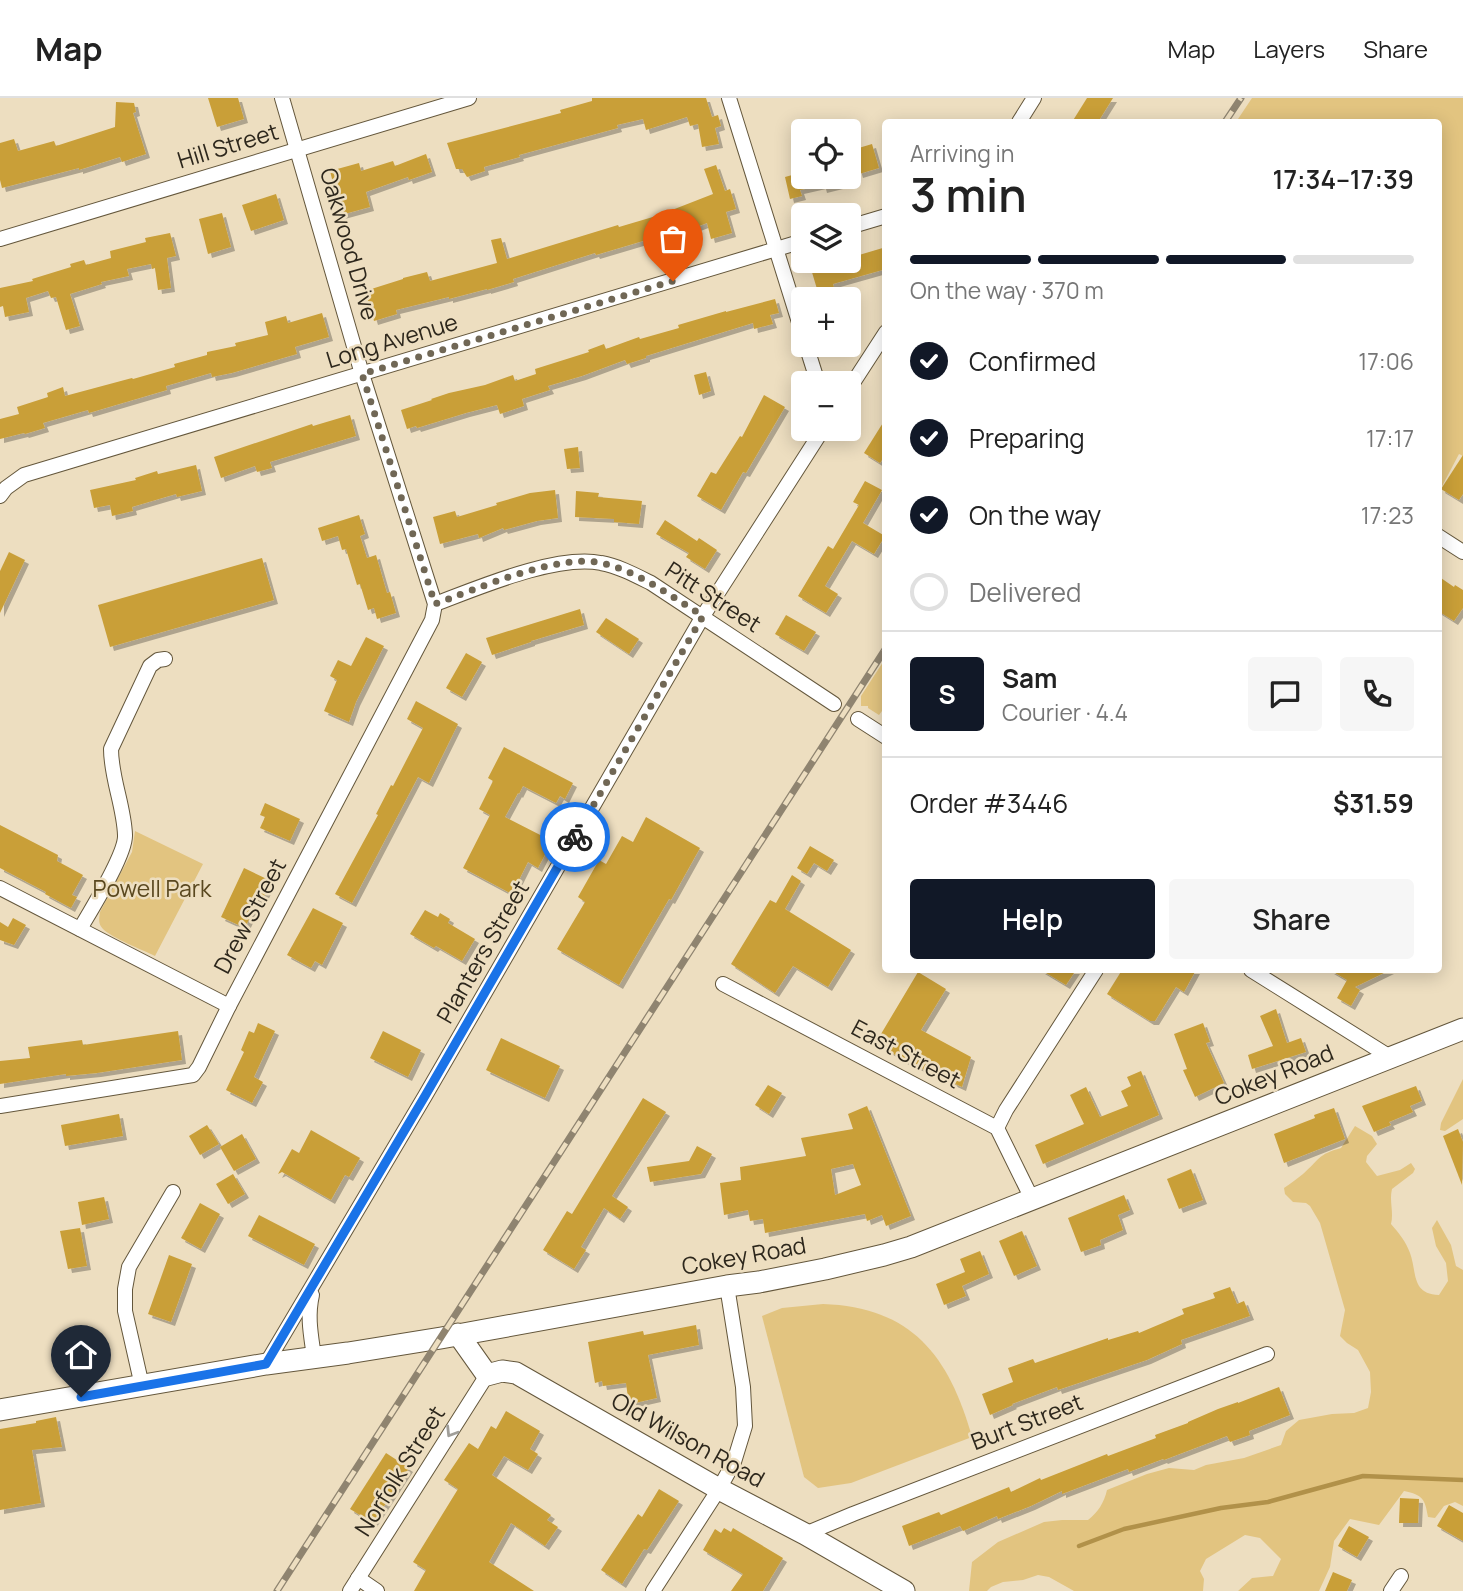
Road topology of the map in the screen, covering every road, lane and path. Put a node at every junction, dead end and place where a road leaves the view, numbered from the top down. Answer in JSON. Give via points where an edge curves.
{"nodes":[{"id":1,"x":282,"y":98,"type":"edge"},
{"id":2,"x":469,"y":98,"type":"edge"},
{"id":3,"x":729,"y":98,"type":"edge"},
{"id":4,"x":1034,"y":98,"type":"edge"},
{"id":5,"x":1021,"y":119,"type":"edge"},
{"id":6,"x":298,"y":149,"type":"junction"},
{"id":7,"x":882,"y":217,"type":"edge"},
{"id":8,"x":861,"y":223,"type":"edge"},
{"id":9,"x":0,"y":239,"type":"edge"},
{"id":10,"x":791,"y":245,"type":"edge"},
{"id":11,"x":777,"y":250,"type":"junction"},
{"id":12,"x":791,"y":296,"type":"edge"},
{"id":13,"x":882,"y":338,"type":"edge"},
{"id":14,"x":861,"y":371,"type":"edge"},
{"id":15,"x":362,"y":374,"type":"junction"},
{"id":16,"x":815,"y":441,"type":"edge"},
{"id":17,"x":0,"y":496,"type":"edge"},
{"id":18,"x":1442,"y":539,"type":"edge"},
{"id":19,"x":1463,"y":552,"type":"edge"},
{"id":20,"x":435,"y":604,"type":"junction"},
{"id":21,"x":703,"y":616,"type":"junction"},
{"id":22,"x":165,"y":659,"type":"dead end"},
{"id":23,"x":834,"y":704,"type":"dead end"},
{"id":24,"x":858,"y":719,"type":"dead end"},
{"id":25,"x":882,"y":734,"type":"edge"},
{"id":26,"x":0,"y":888,"type":"edge"},
{"id":27,"x":80,"y":929,"type":"junction"},
{"id":28,"x":1094,"y":973,"type":"edge"},
{"id":29,"x":1256,"y":973,"type":"edge"},
{"id":30,"x":723,"y":984,"type":"dead end"},
{"id":31,"x":229,"y":1006,"type":"junction"},
{"id":32,"x":1463,"y":1029,"type":"edge"},
{"id":33,"x":1390,"y":1057,"type":"junction"},
{"id":34,"x":0,"y":1106,"type":"edge"},
{"id":35,"x":997,"y":1128,"type":"junction"},
{"id":36,"x":173,"y":1192,"type":"dead end"},
{"id":37,"x":1032,"y":1199,"type":"junction"},
{"id":38,"x":314,"y":1283,"type":"junction"},
{"id":39,"x":727,"y":1286,"type":"junction"},
{"id":40,"x":458,"y":1334,"type":"junction"},
{"id":41,"x":1267,"y":1354,"type":"dead end"},
{"id":42,"x":314,"y":1357,"type":"junction"},
{"id":43,"x":266,"y":1364,"type":"junction"},
{"id":44,"x":487,"y":1375,"type":"junction"},
{"id":45,"x":142,"y":1386,"type":"junction"},
{"id":46,"x":0,"y":1410,"type":"edge"},
{"id":47,"x":719,"y":1489,"type":"junction"},
{"id":48,"x":805,"y":1534,"type":"junction"},
{"id":49,"x":1401,"y":1576,"type":"dead end"},
{"id":50,"x":354,"y":1585,"type":"edge"},
{"id":51,"x":377,"y":1591,"type":"edge"},
{"id":52,"x":653,"y":1591,"type":"edge"},
{"id":53,"x":904,"y":1591,"type":"edge"},
{"id":54,"x":1391,"y":1591,"type":"edge"}],
"edges":[{"from":1,"to":6,"type":"street","name":"Oakwood Drive"},
{"from":2,"to":6,"type":"street","name":"Hill Street"},
{"from":3,"to":11,"type":"street"},
{"from":4,"to":5,"type":"street"},
{"from":6,"to":9,"type":"street","name":"Hill Street"},
{"from":6,"to":15,"type":"street","name":"Oakwood Drive"},
{"from":7,"to":8,"type":"street"},
{"from":10,"to":11,"type":"street","name":"Long Avenue"},
{"from":11,"to":12,"type":"street"},
{"from":11,"to":15,"type":"street","name":"Long Avenue"},
{"from":13,"to":14,"type":"street"},
{"from":15,"to":17,"type":"street","name":"Long Avenue","via":[[24,475]]},
{"from":15,"to":20,"type":"street","name":"Oakwood Drive"},
{"from":16,"to":21,"type":"street","name":"Planters Street"},
{"from":18,"to":19,"type":"street"},
{"from":20,"to":21,"type":"street","name":"Pitt Street","via":[[518,574],[572,562],[600,563],[651,583]]},
{"from":20,"to":31,"type":"street","name":"Drew Street","via":[[432,620]]},
{"from":21,"to":23,"type":"street","name":"Pitt Street"},
{"from":21,"to":38,"type":"street","name":"Planters Street"},
{"from":22,"to":27,"type":"street","via":[[150,666],[111,749],[125,838]]},
{"from":24,"to":25,"type":"street"},
{"from":26,"to":27,"type":"street"},
{"from":27,"to":31,"type":"street"},
{"from":28,"to":35,"type":"street"},
{"from":29,"to":33,"type":"street"},
{"from":30,"to":35,"type":"street","name":"East Street"},
{"from":31,"to":34,"type":"street","name":"Drew Street","via":[[193,1074]]},
{"from":32,"to":33,"type":"street","name":"Cokey Road"},
{"from":33,"to":37,"type":"street","name":"Cokey Road"},
{"from":35,"to":37,"type":"street"},
{"from":36,"to":45,"type":"street","via":[[129,1267],[125,1289],[125,1311]]},
{"from":37,"to":39,"type":"street","name":"Cokey Road","via":[[884,1255]]},
{"from":38,"to":42,"type":"street","name":"Planters Street","via":[[308,1315]]},
{"from":38,"to":43,"type":"street","name":"Planters Street"},
{"from":39,"to":40,"type":"street","name":"Cokey Road"},
{"from":39,"to":47,"type":"street","via":[[743,1387],[744,1426],[734,1462]]},
{"from":40,"to":42,"type":"street","name":"Cokey Road"},
{"from":40,"to":44,"type":"street"},
{"from":41,"to":48,"type":"street","name":"Burt Street"},
{"from":42,"to":43,"type":"street","name":"Cokey Road"},
{"from":43,"to":45,"type":"street","name":"Cokey Road"},
{"from":44,"to":47,"type":"street","name":"Old Wilson Road","via":[[516,1373]]},
{"from":44,"to":50,"type":"street","name":"Norfolk Street","one_way":true},
{"from":45,"to":46,"type":"street","name":"Cokey Road"},
{"from":47,"to":48,"type":"street","name":"Old Wilson Road"},
{"from":47,"to":52,"type":"street"},
{"from":48,"to":53,"type":"street","name":"Old Wilson Road"},
{"from":49,"to":54,"type":"street"},
{"from":50,"to":51,"type":"street"}]}
